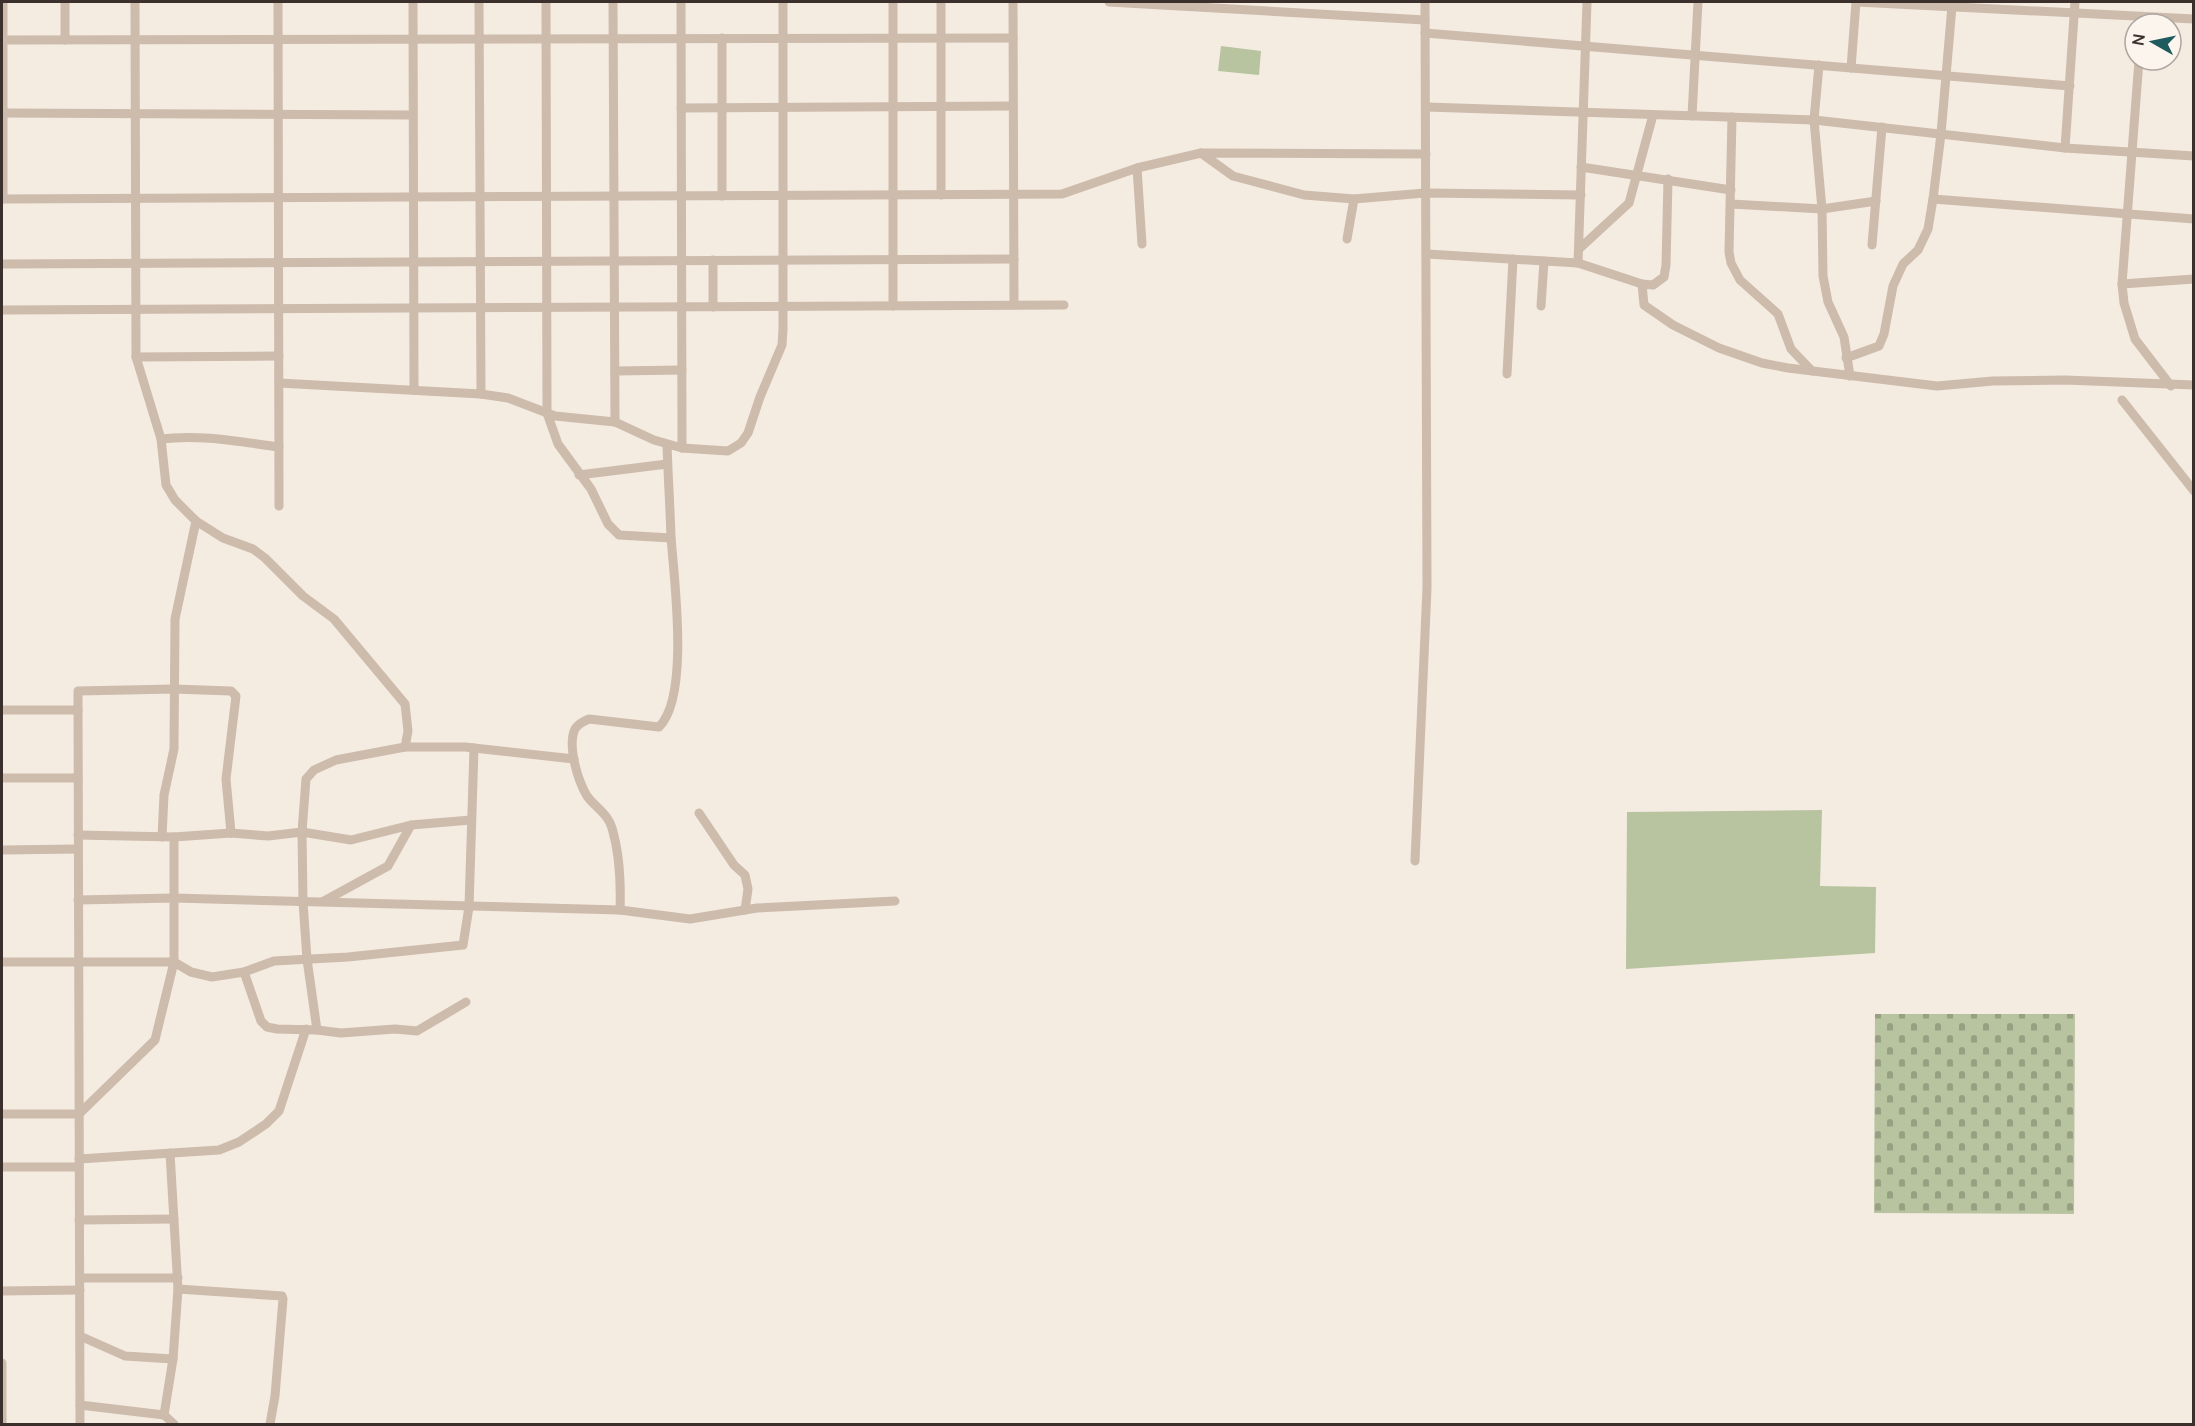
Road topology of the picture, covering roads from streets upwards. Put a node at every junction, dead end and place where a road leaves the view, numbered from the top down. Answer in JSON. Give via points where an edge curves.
{"nodes":[{"id":1,"x":3,"y":2,"type":"edge"},
{"id":2,"x":65,"y":2,"type":"edge"},
{"id":3,"x":135,"y":2,"type":"edge"},
{"id":4,"x":278,"y":2,"type":"edge"},
{"id":5,"x":413,"y":2,"type":"edge"},
{"id":6,"x":479,"y":2,"type":"edge"},
{"id":7,"x":546,"y":2,"type":"edge"},
{"id":8,"x":612,"y":2,"type":"edge"},
{"id":9,"x":681,"y":2,"type":"edge"},
{"id":10,"x":783,"y":2,"type":"edge"},
{"id":11,"x":893,"y":2,"type":"edge"},
{"id":12,"x":941,"y":2,"type":"edge"},
{"id":13,"x":1013,"y":2,"type":"edge"},
{"id":14,"x":1109,"y":2,"type":"edge"},
{"id":15,"x":1425,"y":2,"type":"edge"},
{"id":16,"x":1587,"y":2,"type":"edge"},
{"id":17,"x":1698,"y":2,"type":"edge"},
{"id":18,"x":1856,"y":2,"type":"edge"},
{"id":19,"x":2075,"y":2,"type":"edge"},
{"id":20,"x":1952,"y":6,"type":"junction"},
{"id":21,"x":2076,"y":13,"type":"junction"},
{"id":22,"x":2123,"y":18,"type":"edge"},
{"id":23,"x":1425,"y":20,"type":"junction"},
{"id":24,"x":1425,"y":33,"type":"junction"},
{"id":25,"x":722,"y":38,"type":"junction"},
{"id":26,"x":784,"y":38,"type":"junction"},
{"id":27,"x":893,"y":38,"type":"junction"},
{"id":28,"x":941,"y":38,"type":"junction"},
{"id":29,"x":1013,"y":38,"type":"junction"},
{"id":30,"x":278,"y":39,"type":"junction"},
{"id":31,"x":413,"y":39,"type":"junction"},
{"id":32,"x":479,"y":39,"type":"junction"},
{"id":33,"x":546,"y":39,"type":"junction"},
{"id":34,"x":614,"y":39,"type":"junction"},
{"id":35,"x":681,"y":39,"type":"junction"},
{"id":36,"x":2,"y":40,"type":"edge"},
{"id":37,"x":65,"y":40,"type":"junction"},
{"id":38,"x":135,"y":40,"type":"junction"},
{"id":39,"x":1585,"y":46,"type":"junction"},
{"id":40,"x":1695,"y":55,"type":"junction"},
{"id":41,"x":1819,"y":66,"type":"junction"},
{"id":42,"x":1851,"y":68,"type":"junction"},
{"id":43,"x":2138,"y":72,"type":"edge"},
{"id":44,"x":1945,"y":76,"type":"junction"},
{"id":45,"x":2070,"y":86,"type":"junction"},
{"id":46,"x":941,"y":106,"type":"junction"},
{"id":47,"x":1013,"y":106,"type":"junction"},
{"id":48,"x":784,"y":107,"type":"junction"},
{"id":49,"x":893,"y":107,"type":"junction"},
{"id":50,"x":681,"y":108,"type":"junction"},
{"id":51,"x":722,"y":108,"type":"junction"},
{"id":52,"x":1426,"y":108,"type":"junction"},
{"id":53,"x":1583,"y":112,"type":"junction"},
{"id":54,"x":3,"y":113,"type":"junction"},
{"id":55,"x":135,"y":114,"type":"junction"},
{"id":56,"x":278,"y":115,"type":"junction"},
{"id":57,"x":413,"y":115,"type":"junction"},
{"id":58,"x":1653,"y":115,"type":"junction"},
{"id":59,"x":1692,"y":116,"type":"junction"},
{"id":60,"x":1732,"y":117,"type":"junction"},
{"id":61,"x":1814,"y":120,"type":"junction"},
{"id":62,"x":1882,"y":127,"type":"junction"},
{"id":63,"x":1941,"y":134,"type":"junction"},
{"id":64,"x":2065,"y":148,"type":"junction"},
{"id":65,"x":2132,"y":152,"type":"junction"},
{"id":66,"x":1201,"y":153,"type":"junction"},
{"id":67,"x":1426,"y":154,"type":"junction"},
{"id":68,"x":2193,"y":156,"type":"edge"},
{"id":69,"x":1581,"y":167,"type":"junction"},
{"id":70,"x":1137,"y":168,"type":"junction"},
{"id":71,"x":1638,"y":174,"type":"junction"},
{"id":72,"x":1668,"y":179,"type":"junction"},
{"id":73,"x":1731,"y":190,"type":"junction"},
{"id":74,"x":1425,"y":193,"type":"junction"},
{"id":75,"x":893,"y":195,"type":"junction"},
{"id":76,"x":941,"y":195,"type":"junction"},
{"id":77,"x":1014,"y":195,"type":"junction"},
{"id":78,"x":1581,"y":195,"type":"junction"},
{"id":79,"x":614,"y":196,"type":"junction"},
{"id":80,"x":681,"y":196,"type":"junction"},
{"id":81,"x":722,"y":196,"type":"junction"},
{"id":82,"x":784,"y":196,"type":"junction"},
{"id":83,"x":413,"y":197,"type":"junction"},
{"id":84,"x":480,"y":197,"type":"junction"},
{"id":85,"x":547,"y":197,"type":"junction"},
{"id":86,"x":279,"y":198,"type":"junction"},
{"id":87,"x":2,"y":199,"type":"edge"},
{"id":88,"x":135,"y":199,"type":"junction"},
{"id":89,"x":1354,"y":199,"type":"junction"},
{"id":90,"x":1933,"y":199,"type":"junction"},
{"id":91,"x":1876,"y":201,"type":"junction"},
{"id":92,"x":1731,"y":204,"type":"junction"},
{"id":93,"x":1822,"y":209,"type":"junction"},
{"id":94,"x":2127,"y":214,"type":"junction"},
{"id":95,"x":2193,"y":219,"type":"edge"},
{"id":96,"x":1347,"y":239,"type":"dead end"},
{"id":97,"x":1142,"y":244,"type":"dead end"},
{"id":98,"x":1872,"y":245,"type":"dead end"},
{"id":99,"x":1579,"y":249,"type":"junction"},
{"id":100,"x":1426,"y":254,"type":"junction"},
{"id":101,"x":893,"y":259,"type":"junction"},
{"id":102,"x":1014,"y":259,"type":"junction"},
{"id":103,"x":1513,"y":259,"type":"junction"},
{"id":104,"x":681,"y":260,"type":"junction"},
{"id":105,"x":713,"y":260,"type":"junction"},
{"id":106,"x":784,"y":260,"type":"junction"},
{"id":107,"x":480,"y":261,"type":"junction"},
{"id":108,"x":547,"y":261,"type":"junction"},
{"id":109,"x":614,"y":261,"type":"junction"},
{"id":110,"x":1544,"y":261,"type":"junction"},
{"id":111,"x":279,"y":262,"type":"junction"},
{"id":112,"x":414,"y":262,"type":"junction"},
{"id":113,"x":136,"y":263,"type":"junction"},
{"id":114,"x":1578,"y":263,"type":"junction"},
{"id":115,"x":2,"y":264,"type":"edge"},
{"id":116,"x":2193,"y":279,"type":"edge"},
{"id":117,"x":1642,"y":284,"type":"junction"},
{"id":118,"x":2122,"y":284,"type":"junction"},
{"id":119,"x":1014,"y":305,"type":"junction"},
{"id":120,"x":1064,"y":305,"type":"dead end"},
{"id":121,"x":784,"y":306,"type":"junction"},
{"id":122,"x":894,"y":306,"type":"junction"},
{"id":123,"x":1541,"y":306,"type":"dead end"},
{"id":124,"x":614,"y":307,"type":"junction"},
{"id":125,"x":681,"y":307,"type":"junction"},
{"id":126,"x":713,"y":307,"type":"junction"},
{"id":127,"x":414,"y":308,"type":"junction"},
{"id":128,"x":481,"y":308,"type":"junction"},
{"id":129,"x":547,"y":308,"type":"junction"},
{"id":130,"x":279,"y":309,"type":"junction"},
{"id":131,"x":2,"y":310,"type":"edge"},
{"id":132,"x":136,"y":310,"type":"junction"},
{"id":133,"x":279,"y":356,"type":"junction"},
{"id":134,"x":136,"y":357,"type":"junction"},
{"id":135,"x":1846,"y":358,"type":"junction"},
{"id":136,"x":682,"y":370,"type":"junction"},
{"id":137,"x":615,"y":371,"type":"junction"},
{"id":138,"x":1812,"y":371,"type":"junction"},
{"id":139,"x":1507,"y":375,"type":"dead end"},
{"id":140,"x":1850,"y":376,"type":"junction"},
{"id":141,"x":279,"y":383,"type":"junction"},
{"id":142,"x":2193,"y":385,"type":"edge"},
{"id":143,"x":2171,"y":386,"type":"junction"},
{"id":144,"x":414,"y":390,"type":"junction"},
{"id":145,"x":481,"y":394,"type":"junction"},
{"id":146,"x":2122,"y":400,"type":"dead end"},
{"id":147,"x":547,"y":413,"type":"junction"},
{"id":148,"x":615,"y":422,"type":"junction"},
{"id":149,"x":161,"y":439,"type":"junction"},
{"id":150,"x":667,"y":445,"type":"junction"},
{"id":151,"x":279,"y":447,"type":"junction"},
{"id":152,"x":682,"y":448,"type":"junction"},
{"id":153,"x":667,"y":464,"type":"junction"},
{"id":154,"x":579,"y":475,"type":"junction"},
{"id":155,"x":2193,"y":491,"type":"edge"},
{"id":156,"x":279,"y":506,"type":"dead end"},
{"id":157,"x":196,"y":521,"type":"junction"},
{"id":158,"x":672,"y":538,"type":"junction"},
{"id":159,"x":174,"y":689,"type":"junction"},
{"id":160,"x":2,"y":710,"type":"edge"},
{"id":161,"x":78,"y":710,"type":"junction"},
{"id":162,"x":405,"y":747,"type":"junction"},
{"id":163,"x":474,"y":748,"type":"junction"},
{"id":164,"x":574,"y":759,"type":"junction"},
{"id":165,"x":2,"y":778,"type":"edge"},
{"id":166,"x":78,"y":778,"type":"junction"},
{"id":167,"x":699,"y":813,"type":"dead end"},
{"id":168,"x":471,"y":820,"type":"junction"},
{"id":169,"x":411,"y":825,"type":"junction"},
{"id":170,"x":302,"y":832,"type":"junction"},
{"id":171,"x":231,"y":833,"type":"junction"},
{"id":172,"x":78,"y":836,"type":"junction"},
{"id":173,"x":162,"y":837,"type":"junction"},
{"id":174,"x":174,"y":837,"type":"junction"},
{"id":175,"x":78,"y":849,"type":"junction"},
{"id":176,"x":2,"y":850,"type":"edge"},
{"id":177,"x":1414,"y":861,"type":"dead end"},
{"id":178,"x":174,"y":898,"type":"junction"},
{"id":179,"x":78,"y":900,"type":"junction"},
{"id":180,"x":894,"y":901,"type":"dead end"},
{"id":181,"x":303,"y":902,"type":"junction"},
{"id":182,"x":322,"y":902,"type":"junction"},
{"id":183,"x":469,"y":907,"type":"junction"},
{"id":184,"x":620,"y":910,"type":"junction"},
{"id":185,"x":745,"y":910,"type":"junction"},
{"id":186,"x":307,"y":959,"type":"junction"},
{"id":187,"x":2,"y":962,"type":"edge"},
{"id":188,"x":79,"y":962,"type":"junction"},
{"id":189,"x":174,"y":962,"type":"junction"},
{"id":190,"x":244,"y":972,"type":"junction"},
{"id":191,"x":466,"y":1002,"type":"dead end"},
{"id":192,"x":306,"y":1029,"type":"junction"},
{"id":193,"x":317,"y":1030,"type":"junction"},
{"id":194,"x":2,"y":1114,"type":"edge"},
{"id":195,"x":79,"y":1114,"type":"junction"},
{"id":196,"x":170,"y":1154,"type":"junction"},
{"id":197,"x":79,"y":1163,"type":"junction"},
{"id":198,"x":2,"y":1167,"type":"edge"},
{"id":199,"x":174,"y":1219,"type":"junction"},
{"id":200,"x":79,"y":1220,"type":"junction"},
{"id":201,"x":80,"y":1278,"type":"junction"},
{"id":202,"x":177,"y":1278,"type":"junction"},
{"id":203,"x":178,"y":1289,"type":"junction"},
{"id":204,"x":80,"y":1290,"type":"junction"},
{"id":205,"x":2,"y":1291,"type":"edge"},
{"id":206,"x":80,"y":1336,"type":"junction"},
{"id":207,"x":173,"y":1359,"type":"junction"},
{"id":208,"x":2,"y":1363,"type":"edge"},
{"id":209,"x":80,"y":1405,"type":"junction"},
{"id":210,"x":164,"y":1415,"type":"junction"},
{"id":211,"x":2,"y":1425,"type":"edge"},
{"id":212,"x":80,"y":1425,"type":"edge"},
{"id":213,"x":174,"y":1425,"type":"edge"},
{"id":214,"x":270,"y":1425,"type":"edge"}],
"edges":[{"from":1,"to":36,"type":"street"},
{"from":2,"to":37,"type":"street"},
{"from":3,"to":38,"type":"street"},
{"from":4,"to":30,"type":"street"},
{"from":5,"to":31,"type":"street"},
{"from":6,"to":32,"type":"street"},
{"from":7,"to":33,"type":"street"},
{"from":8,"to":34,"type":"street"},
{"from":9,"to":35,"type":"street"},
{"from":10,"to":26,"type":"street"},
{"from":11,"to":27,"type":"street"},
{"from":12,"to":28,"type":"street"},
{"from":13,"to":29,"type":"street"},
{"from":14,"to":23,"type":"street"},
{"from":15,"to":23,"type":"street"},
{"from":16,"to":39,"type":"street"},
{"from":17,"to":40,"type":"street"},
{"from":18,"to":20,"type":"street"},
{"from":18,"to":42,"type":"street"},
{"from":19,"to":21,"type":"street"},
{"from":20,"to":21,"type":"street"},
{"from":20,"to":44,"type":"street"},
{"from":21,"to":22,"type":"street"},
{"from":21,"to":45,"type":"street"},
{"from":23,"to":24,"type":"street"},
{"from":24,"to":39,"type":"street"},
{"from":24,"to":52,"type":"street"},
{"from":25,"to":26,"type":"street"},
{"from":25,"to":35,"type":"street"},
{"from":25,"to":51,"type":"street"},
{"from":26,"to":27,"type":"street"},
{"from":26,"to":48,"type":"street"},
{"from":27,"to":28,"type":"street"},
{"from":27,"to":49,"type":"street"},
{"from":28,"to":29,"type":"street"},
{"from":28,"to":46,"type":"street"},
{"from":29,"to":47,"type":"street"},
{"from":30,"to":31,"type":"street"},
{"from":30,"to":38,"type":"street"},
{"from":30,"to":56,"type":"street"},
{"from":31,"to":32,"type":"street"},
{"from":31,"to":57,"type":"street"},
{"from":32,"to":33,"type":"street"},
{"from":32,"to":84,"type":"street"},
{"from":33,"to":34,"type":"street"},
{"from":33,"to":85,"type":"street"},
{"from":34,"to":35,"type":"street"},
{"from":34,"to":79,"type":"street"},
{"from":35,"to":50,"type":"street"},
{"from":36,"to":37,"type":"street"},
{"from":36,"to":54,"type":"street"},
{"from":37,"to":38,"type":"street"},
{"from":38,"to":55,"type":"street"},
{"from":39,"to":40,"type":"street"},
{"from":39,"to":53,"type":"street"},
{"from":40,"to":41,"type":"street"},
{"from":40,"to":59,"type":"street"},
{"from":41,"to":42,"type":"street"},
{"from":41,"to":61,"type":"street"},
{"from":42,"to":44,"type":"street"},
{"from":43,"to":65,"type":"street"},
{"from":44,"to":45,"type":"street"},
{"from":44,"to":63,"type":"street"},
{"from":45,"to":64,"type":"street"},
{"from":46,"to":47,"type":"street"},
{"from":46,"to":49,"type":"street"},
{"from":46,"to":76,"type":"street"},
{"from":47,"to":77,"type":"street"},
{"from":48,"to":49,"type":"street"},
{"from":48,"to":51,"type":"street"},
{"from":48,"to":82,"type":"street"},
{"from":49,"to":75,"type":"street"},
{"from":50,"to":51,"type":"street"},
{"from":50,"to":80,"type":"street"},
{"from":51,"to":81,"type":"street"},
{"from":52,"to":53,"type":"street"},
{"from":52,"to":67,"type":"street"},
{"from":53,"to":58,"type":"street"},
{"from":53,"to":69,"type":"street"},
{"from":54,"to":55,"type":"street"},
{"from":54,"to":87,"type":"street"},
{"from":55,"to":56,"type":"street"},
{"from":55,"to":88,"type":"street"},
{"from":56,"to":57,"type":"street"},
{"from":56,"to":86,"type":"street"},
{"from":57,"to":83,"type":"street"},
{"from":58,"to":59,"type":"street"},
{"from":58,"to":71,"type":"street"},
{"from":59,"to":60,"type":"street"},
{"from":60,"to":61,"type":"street"},
{"from":60,"to":73,"type":"street"},
{"from":61,"to":62,"type":"street"},
{"from":61,"to":93,"type":"street"},
{"from":62,"to":63,"type":"street"},
{"from":62,"to":91,"type":"street"},
{"from":63,"to":64,"type":"street"},
{"from":63,"to":90,"type":"street"},
{"from":64,"to":65,"type":"street"},
{"from":65,"to":68,"type":"street"},
{"from":65,"to":94,"type":"street"},
{"from":66,"to":67,"type":"street"},
{"from":66,"to":70,"type":"street"},
{"from":66,"to":89,"type":"street","via":[[1233,176],[1304,195]]},
{"from":67,"to":74,"type":"street"},
{"from":69,"to":71,"type":"street"},
{"from":69,"to":78,"type":"street"},
{"from":70,"to":77,"type":"street","via":[[1062,194]]},
{"from":70,"to":97,"type":"street"},
{"from":71,"to":72,"type":"street"},
{"from":71,"to":99,"type":"street","via":[[1629,203]]},
{"from":72,"to":73,"type":"street"},
{"from":72,"to":117,"type":"street","via":[[1664,277],[1653,285]]},
{"from":73,"to":92,"type":"street"},
{"from":74,"to":78,"type":"street"},
{"from":74,"to":89,"type":"street"},
{"from":74,"to":100,"type":"street"},
{"from":75,"to":76,"type":"street"},
{"from":75,"to":82,"type":"street"},
{"from":75,"to":101,"type":"street"},
{"from":76,"to":77,"type":"street"},
{"from":77,"to":102,"type":"street"},
{"from":78,"to":99,"type":"street"},
{"from":79,"to":80,"type":"street"},
{"from":79,"to":85,"type":"street"},
{"from":79,"to":109,"type":"street"},
{"from":80,"to":81,"type":"street"},
{"from":80,"to":104,"type":"street"},
{"from":81,"to":82,"type":"street"},
{"from":82,"to":106,"type":"street"},
{"from":83,"to":84,"type":"street"},
{"from":83,"to":86,"type":"street"},
{"from":83,"to":112,"type":"street"},
{"from":84,"to":85,"type":"street"},
{"from":84,"to":107,"type":"street"},
{"from":85,"to":108,"type":"street"},
{"from":86,"to":88,"type":"street"},
{"from":86,"to":111,"type":"street"},
{"from":87,"to":88,"type":"street"},
{"from":88,"to":113,"type":"street"},
{"from":89,"to":96,"type":"street"},
{"from":90,"to":94,"type":"street"},
{"from":90,"to":135,"type":"street","via":[[1924,238],[1906,260],[1893,286],[1880,346]]},
{"from":91,"to":93,"type":"street"},
{"from":91,"to":98,"type":"street"},
{"from":92,"to":93,"type":"street"},
{"from":92,"to":138,"type":"street","via":[[1729,252],[1735,272],[1744,286],[1778,314],[1791,349]]},
{"from":93,"to":135,"type":"street","via":[[1825,289],[1844,337]]},
{"from":94,"to":95,"type":"street"},
{"from":94,"to":118,"type":"street"},
{"from":99,"to":114,"type":"street"},
{"from":100,"to":103,"type":"street"},
{"from":100,"to":177,"type":"street","via":[[1426,588]]},
{"from":101,"to":102,"type":"street"},
{"from":101,"to":106,"type":"street"},
{"from":101,"to":122,"type":"street"},
{"from":102,"to":119,"type":"street"},
{"from":103,"to":110,"type":"street"},
{"from":103,"to":139,"type":"street"},
{"from":104,"to":105,"type":"street"},
{"from":104,"to":109,"type":"street"},
{"from":104,"to":125,"type":"street"},
{"from":105,"to":106,"type":"street"},
{"from":105,"to":126,"type":"street"},
{"from":106,"to":121,"type":"street"},
{"from":107,"to":108,"type":"street"},
{"from":107,"to":112,"type":"street"},
{"from":107,"to":128,"type":"street"},
{"from":108,"to":109,"type":"street"},
{"from":108,"to":129,"type":"street"},
{"from":109,"to":124,"type":"street"},
{"from":110,"to":114,"type":"street"},
{"from":110,"to":123,"type":"street"},
{"from":111,"to":112,"type":"street"},
{"from":111,"to":113,"type":"street"},
{"from":111,"to":130,"type":"street"},
{"from":112,"to":127,"type":"street"},
{"from":113,"to":115,"type":"street"},
{"from":113,"to":132,"type":"street"},
{"from":114,"to":117,"type":"street"},
{"from":116,"to":118,"type":"street"},
{"from":117,"to":138,"type":"street","via":[[1644,305],[1690,334],[1762,363]]},
{"from":118,"to":143,"type":"street","via":[[2135,339]]},
{"from":119,"to":120,"type":"street"},
{"from":119,"to":122,"type":"street"},
{"from":121,"to":122,"type":"street"},
{"from":121,"to":126,"type":"street"},
{"from":121,"to":152,"type":"street","via":[[782,345],[741,443],[728,450]]},
{"from":124,"to":125,"type":"street"},
{"from":124,"to":129,"type":"street"},
{"from":124,"to":137,"type":"street"},
{"from":125,"to":126,"type":"street"},
{"from":125,"to":136,"type":"street"},
{"from":127,"to":128,"type":"street"},
{"from":127,"to":130,"type":"street"},
{"from":127,"to":144,"type":"street"},
{"from":128,"to":129,"type":"street"},
{"from":128,"to":145,"type":"street"},
{"from":129,"to":147,"type":"street"},
{"from":130,"to":132,"type":"street"},
{"from":130,"to":133,"type":"street"},
{"from":131,"to":132,"type":"street"},
{"from":132,"to":134,"type":"street"},
{"from":133,"to":134,"type":"street"},
{"from":133,"to":141,"type":"street"},
{"from":134,"to":149,"type":"street"},
{"from":135,"to":140,"type":"street"},
{"from":136,"to":137,"type":"street"},
{"from":136,"to":152,"type":"street"},
{"from":137,"to":148,"type":"street"},
{"from":138,"to":140,"type":"street"},
{"from":140,"to":143,"type":"street","via":[[1937,386],[2065,380]]},
{"from":141,"to":144,"type":"street"},
{"from":141,"to":151,"type":"street"},
{"from":142,"to":143,"type":"street"},
{"from":144,"to":145,"type":"street"},
{"from":145,"to":147,"type":"street","via":[[508,398]]},
{"from":146,"to":155,"type":"street"},
{"from":147,"to":148,"type":"street"},
{"from":147,"to":154,"type":"street","via":[[558,444]]},
{"from":148,"to":150,"type":"street"},
{"from":149,"to":151,"type":"street","via":[[215,438]]},
{"from":149,"to":157,"type":"street","via":[[169,492]]},
{"from":150,"to":152,"type":"street"},
{"from":150,"to":153,"type":"street"},
{"from":151,"to":156,"type":"street"},
{"from":153,"to":154,"type":"street"},
{"from":153,"to":158,"type":"street"},
{"from":154,"to":158,"type":"street","via":[[619,536]]},
{"from":157,"to":159,"type":"street","via":[[175,619]]},
{"from":157,"to":162,"type":"street","via":[[223,538],[253,549],[334,619],[405,704]]},
{"from":158,"to":164,"type":"street","via":[[677,660],[668,714],[659,727],[590,719],[582,722],[575,729]]},
{"from":159,"to":161,"type":"street","via":[[78,691]]},
{"from":159,"to":171,"type":"street","via":[[231,691],[236,696],[226,778]]},
{"from":159,"to":173,"type":"street","via":[[174,749],[164,795]]},
{"from":160,"to":161,"type":"street"},
{"from":161,"to":166,"type":"street"},
{"from":162,"to":163,"type":"street"},
{"from":162,"to":170,"type":"street","via":[[336,760],[314,770],[306,779]]},
{"from":163,"to":164,"type":"street"},
{"from":163,"to":168,"type":"street"},
{"from":164,"to":184,"type":"street","via":[[587,796],[609,820],[621,877]]},
{"from":165,"to":166,"type":"street"},
{"from":166,"to":172,"type":"street"},
{"from":167,"to":185,"type":"street","via":[[745,875]]},
{"from":168,"to":169,"type":"street"},
{"from":168,"to":183,"type":"street"},
{"from":169,"to":170,"type":"street","via":[[351,840]]},
{"from":169,"to":182,"type":"street","via":[[388,866]]},
{"from":170,"to":171,"type":"street","via":[[268,836]]},
{"from":170,"to":181,"type":"street"},
{"from":171,"to":174,"type":"street"},
{"from":172,"to":173,"type":"street"},
{"from":172,"to":175,"type":"street"},
{"from":173,"to":174,"type":"street"},
{"from":174,"to":178,"type":"street"},
{"from":175,"to":176,"type":"street"},
{"from":175,"to":179,"type":"street"},
{"from":178,"to":179,"type":"street"},
{"from":178,"to":181,"type":"street"},
{"from":178,"to":189,"type":"street"},
{"from":179,"to":188,"type":"street"},
{"from":180,"to":185,"type":"street"},
{"from":181,"to":182,"type":"street"},
{"from":181,"to":186,"type":"street"},
{"from":182,"to":183,"type":"street"},
{"from":183,"to":184,"type":"street"},
{"from":183,"to":186,"type":"street","via":[[463,945]]},
{"from":184,"to":185,"type":"street","via":[[690,919]]},
{"from":186,"to":190,"type":"street","via":[[274,961]]},
{"from":186,"to":193,"type":"street"},
{"from":187,"to":188,"type":"street"},
{"from":188,"to":189,"type":"street"},
{"from":188,"to":195,"type":"street"},
{"from":189,"to":190,"type":"street","via":[[191,972],[212,977]]},
{"from":189,"to":195,"type":"street","via":[[155,1040]]},
{"from":190,"to":192,"type":"street","via":[[261,1021],[267,1027]]},
{"from":191,"to":193,"type":"street","via":[[417,1031]]},
{"from":192,"to":193,"type":"street"},
{"from":192,"to":196,"type":"street","via":[[279,1111],[266,1124],[219,1150]]},
{"from":194,"to":195,"type":"street"},
{"from":195,"to":197,"type":"street"},
{"from":196,"to":197,"type":"street"},
{"from":196,"to":199,"type":"street"},
{"from":197,"to":198,"type":"street"},
{"from":197,"to":200,"type":"street"},
{"from":199,"to":200,"type":"street"},
{"from":199,"to":202,"type":"street"},
{"from":200,"to":201,"type":"street"},
{"from":201,"to":202,"type":"street"},
{"from":201,"to":204,"type":"street"},
{"from":202,"to":203,"type":"street"},
{"from":203,"to":207,"type":"street"},
{"from":203,"to":214,"type":"street","via":[[282,1296]]},
{"from":204,"to":205,"type":"street"},
{"from":204,"to":206,"type":"street"},
{"from":206,"to":207,"type":"street","via":[[125,1356]]},
{"from":206,"to":209,"type":"street"},
{"from":207,"to":210,"type":"street"},
{"from":208,"to":211,"type":"street"},
{"from":209,"to":210,"type":"street"},
{"from":209,"to":212,"type":"street"},
{"from":210,"to":213,"type":"street"}]}
